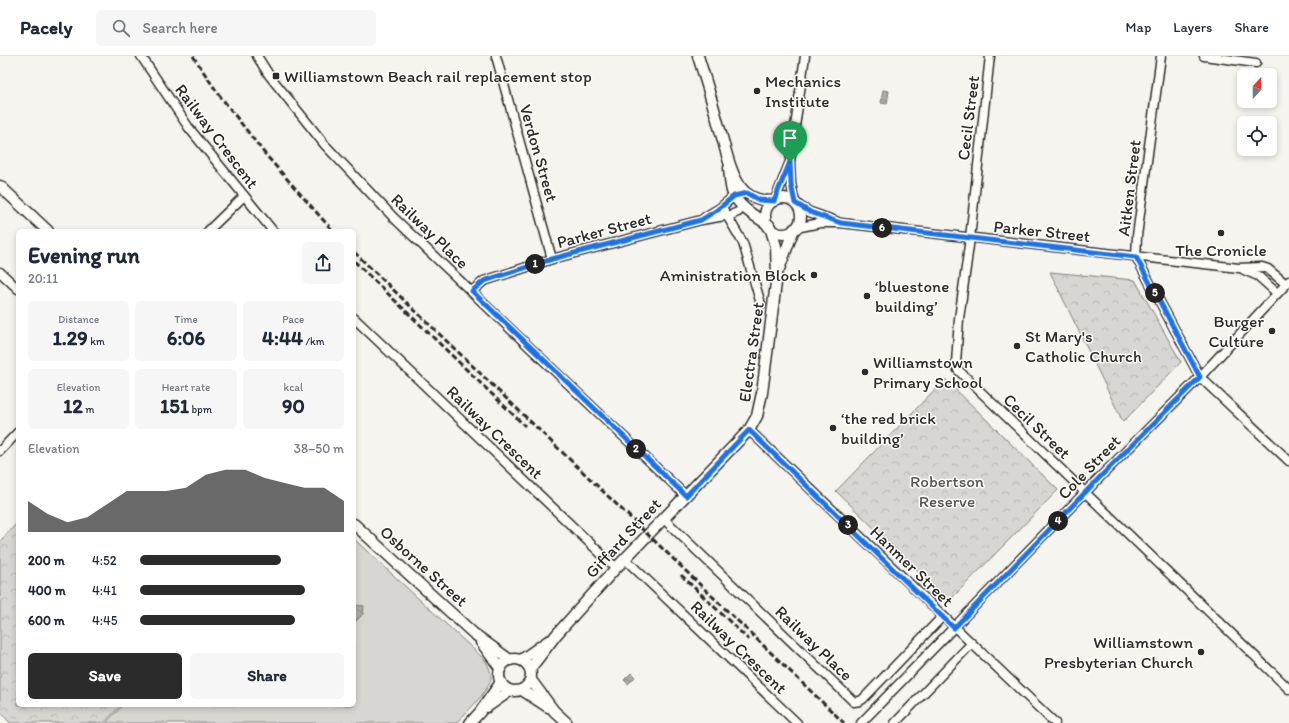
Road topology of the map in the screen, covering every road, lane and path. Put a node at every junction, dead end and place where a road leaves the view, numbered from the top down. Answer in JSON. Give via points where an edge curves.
{"nodes":[{"id":1,"x":141,"y":56,"type":"edge"},
{"id":2,"x":257,"y":56,"type":"edge"},
{"id":3,"x":496,"y":56,"type":"edge"},
{"id":4,"x":698,"y":56,"type":"edge"},
{"id":5,"x":806,"y":56,"type":"edge"},
{"id":6,"x":990,"y":56,"type":"edge"},
{"id":7,"x":1161,"y":56,"type":"edge"},
{"id":8,"x":1204,"y":56,"type":"edge"},
{"id":9,"x":1256,"y":63,"type":"dead end"},
{"id":10,"x":728,"y":161,"type":"junction"},
{"id":11,"x":790,"y":162,"type":"junction"},
{"id":12,"x":0,"y":186,"type":"edge"},
{"id":13,"x":747,"y":193,"type":"junction"},
{"id":14,"x":244,"y":196,"type":"junction"},
{"id":15,"x":734,"y":196,"type":"junction"},
{"id":16,"x":774,"y":201,"type":"junction"},
{"id":17,"x":796,"y":203,"type":"junction"},
{"id":18,"x":743,"y":206,"type":"junction"},
{"id":19,"x":722,"y":207,"type":"junction"},
{"id":20,"x":727,"y":216,"type":"junction"},
{"id":21,"x":701,"y":220,"type":"junction"},
{"id":22,"x":841,"y":223,"type":"junction"},
{"id":23,"x":769,"y":226,"type":"junction"},
{"id":24,"x":46,"y":229,"type":"edge"},
{"id":25,"x":210,"y":229,"type":"edge"},
{"id":26,"x":271,"y":229,"type":"edge"},
{"id":27,"x":795,"y":229,"type":"junction"},
{"id":28,"x":970,"y":238,"type":"junction"},
{"id":29,"x":1136,"y":257,"type":"junction"},
{"id":30,"x":552,"y":259,"type":"junction"},
{"id":31,"x":1239,"y":268,"type":"junction"},
{"id":32,"x":0,"y":272,"type":"edge"},
{"id":33,"x":777,"y":275,"type":"junction"},
{"id":34,"x":1288,"y":282,"type":"edge"},
{"id":35,"x":16,"y":286,"type":"edge"},
{"id":36,"x":472,"y":291,"type":"junction"},
{"id":37,"x":1277,"y":293,"type":"junction"},
{"id":38,"x":761,"y":304,"type":"dead end"},
{"id":39,"x":356,"y":320,"type":"edge"},
{"id":40,"x":1200,"y":377,"type":"junction"},
{"id":41,"x":749,"y":430,"type":"junction"},
{"id":42,"x":16,"y":434,"type":"edge"},
{"id":43,"x":0,"y":451,"type":"edge"},
{"id":44,"x":1289,"y":461,"type":"edge"},
{"id":45,"x":1084,"y":493,"type":"junction"},
{"id":46,"x":686,"y":496,"type":"junction"},
{"id":47,"x":664,"y":518,"type":"junction"},
{"id":48,"x":356,"y":526,"type":"edge"},
{"id":49,"x":625,"y":559,"type":"junction"},
{"id":50,"x":616,"y":568,"type":"junction"},
{"id":51,"x":942,"y":616,"type":"junction"},
{"id":52,"x":954,"y":628,"type":"junction"},
{"id":53,"x":473,"y":633,"type":"junction"},
{"id":54,"x":556,"y":635,"type":"junction"},
{"id":55,"x":972,"y":644,"type":"junction"},
{"id":56,"x":510,"y":660,"type":"junction"},
{"id":57,"x":521,"y":660,"type":"junction"},
{"id":58,"x":500,"y":668,"type":"junction"},
{"id":59,"x":531,"y":675,"type":"junction"},
{"id":60,"x":500,"y":682,"type":"junction"},
{"id":61,"x":1289,"y":689,"type":"edge"},
{"id":62,"x":510,"y":690,"type":"junction"},
{"id":63,"x":522,"y":690,"type":"junction"},
{"id":64,"x":554,"y":711,"type":"junction"},
{"id":65,"x":480,"y":712,"type":"junction"},
{"id":66,"x":862,"y":722,"type":"edge"},
{"id":67,"x":470,"y":723,"type":"edge"},
{"id":68,"x":567,"y":723,"type":"edge"},
{"id":69,"x":797,"y":723,"type":"edge"},
{"id":70,"x":895,"y":723,"type":"edge"},
{"id":71,"x":1055,"y":723,"type":"edge"}],
"edges":[{"from":1,"to":14,"type":"street","name":"Railway Crescent","via":[[189,128]]},
{"from":2,"to":36,"type":"street","name":"Railway Place","via":[[325,145],[394,218]]},
{"from":3,"to":30,"type":"street","name":"Verdon Street"},
{"from":4,"to":10,"type":"street"},
{"from":5,"to":11,"type":"street"},
{"from":6,"to":28,"type":"street","name":"Cecil Street"},
{"from":7,"to":29,"type":"street","name":"Aitken Street"},
{"from":8,"to":9,"type":"street"},
{"from":10,"to":13,"type":"street","via":[[742,189]]},
{"from":10,"to":15,"type":"street"},
{"from":11,"to":16,"type":"street"},
{"from":11,"to":17,"type":"street","via":[[791,184]]},
{"from":12,"to":24,"type":"street"},
{"from":13,"to":15,"type":"street"},
{"from":13,"to":16,"type":"street","via":[[759,200]]},
{"from":13,"to":18,"type":"street"},
{"from":14,"to":25,"type":"street"},
{"from":14,"to":26,"type":"street","name":"Railway Crescent"},
{"from":15,"to":18,"type":"street"},
{"from":15,"to":19,"type":"street","name":"Parker Street"},
{"from":16,"to":17,"type":"street","via":[[784,198]]},
{"from":16,"to":23,"type":"street","via":[[766,211]]},
{"from":17,"to":22,"type":"street","name":"Parker Street","via":[[810,212]]},
{"from":17,"to":27,"type":"street","via":[[801,218]]},
{"from":18,"to":20,"type":"street","name":"Parker Street","via":[[735,214]]},
{"from":18,"to":23,"type":"street"},
{"from":19,"to":20,"type":"street"},
{"from":19,"to":21,"type":"street","name":"Parker Street"},
{"from":20,"to":21,"type":"street","name":"Parker Street"},
{"from":20,"to":38,"type":"street","via":[[743,243]]},
{"from":21,"to":30,"type":"street","name":"Parker Street"},
{"from":22,"to":27,"type":"street","name":"Parker Street","via":[[820,223]]},
{"from":22,"to":28,"type":"street","name":"Parker Street"},
{"from":23,"to":27,"type":"street","via":[[782,233]]},
{"from":23,"to":33,"type":"street","name":"Electra Street","via":[[776,246]]},
{"from":27,"to":33,"type":"street","name":"Electra Street"},
{"from":28,"to":29,"type":"street","name":"Parker Street"},
{"from":28,"to":45,"type":"street","name":"Cecil Street","via":[[959,319],[956,363],[958,370]]},
{"from":29,"to":31,"type":"street","name":"Parker Street"},
{"from":29,"to":40,"type":"street","name":"Aitken Street"},
{"from":30,"to":36,"type":"street","name":"Parker Street","via":[[484,281]]},
{"from":31,"to":34,"type":"street","name":"Parker Street","via":[[1262,267]]},
{"from":31,"to":37,"type":"street","name":"Parker Street","via":[[1258,276]]},
{"from":32,"to":35,"type":"street"},
{"from":33,"to":41,"type":"street","name":"Electra Street","via":[[762,393],[757,416]]},
{"from":34,"to":37,"type":"street","name":"Cole Street"},
{"from":36,"to":46,"type":"street","name":"Railway Place"},
{"from":37,"to":40,"type":"street","name":"Cole Street"},
{"from":39,"to":50,"type":"street","name":"Railway Crescent"},
{"from":40,"to":44,"type":"street","name":"Aitken Street"},
{"from":40,"to":45,"type":"street","name":"Cole Street"},
{"from":41,"to":46,"type":"street","name":"Giffard Street"},
{"from":41,"to":51,"type":"street","name":"Hanmer Street"},
{"from":42,"to":43,"type":"street"},
{"from":45,"to":52,"type":"street","name":"Cole Street"},
{"from":45,"to":61,"type":"street","name":"Cecil Street"},
{"from":46,"to":47,"type":"street","name":"Giffard Street"},
{"from":47,"to":49,"type":"street","name":"Giffard Street"},
{"from":47,"to":51,"type":"street","name":"Railway Place","via":[[854,702],[863,699]]},
{"from":48,"to":53,"type":"street","name":"Osborne Street"},
{"from":49,"to":50,"type":"street","name":"Giffard Street"},
{"from":49,"to":69,"type":"street","name":"Railway Crescent"},
{"from":50,"to":54,"type":"street","name":"Giffard Street"},
{"from":51,"to":52,"type":"street","name":"Hanmer Street"},
{"from":52,"to":55,"type":"street","name":"Hanmer Street"},
{"from":52,"to":66,"type":"street","name":"Cole Street"},
{"from":53,"to":56,"type":"street","name":"Osborne Street"},
{"from":53,"to":58,"type":"street","name":"Osborne Street"},
{"from":54,"to":57,"type":"street","name":"Giffard Street"},
{"from":54,"to":59,"type":"street","name":"Giffard Street"},
{"from":55,"to":70,"type":"street"},
{"from":55,"to":71,"type":"street","name":"Hanmer Street"},
{"from":56,"to":57,"type":"street"},
{"from":56,"to":58,"type":"street"},
{"from":57,"to":59,"type":"street","via":[[528,665]]},
{"from":58,"to":60,"type":"street"},
{"from":59,"to":63,"type":"street"},
{"from":59,"to":64,"type":"street"},
{"from":60,"to":62,"type":"street"},
{"from":60,"to":65,"type":"street"},
{"from":62,"to":63,"type":"street"},
{"from":62,"to":65,"type":"street"},
{"from":63,"to":64,"type":"street"},
{"from":64,"to":68,"type":"street"},
{"from":65,"to":67,"type":"street"}]}
